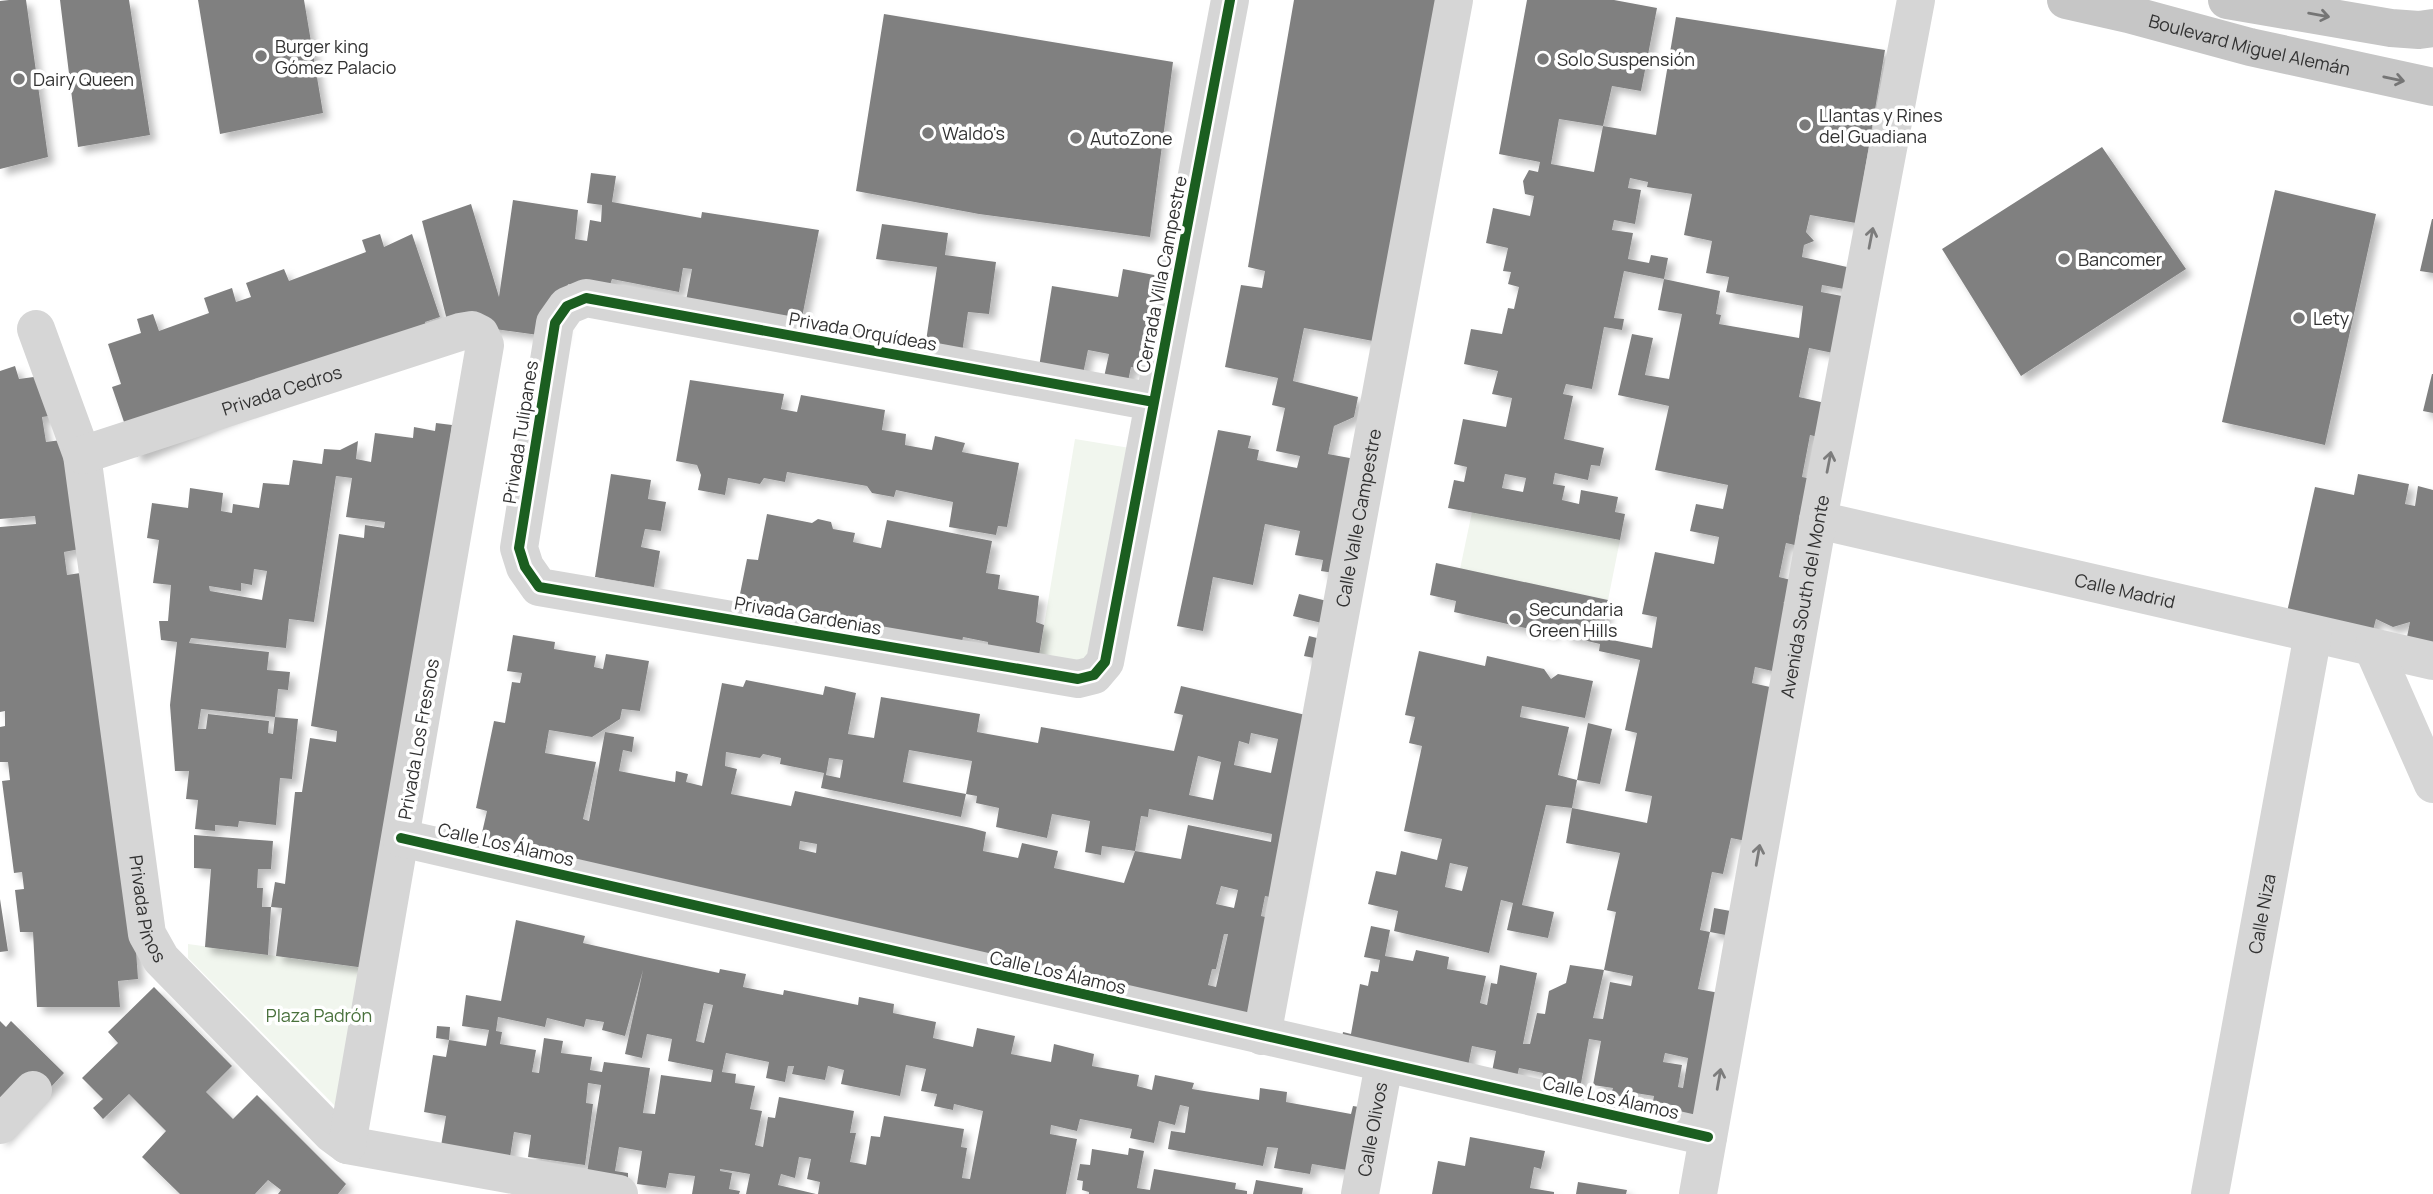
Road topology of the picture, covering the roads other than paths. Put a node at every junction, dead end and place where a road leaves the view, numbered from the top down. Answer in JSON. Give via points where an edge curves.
{"nodes":[{"id":1,"x":1230,"y":0,"type":"edge"},
{"id":2,"x":1454,"y":0,"type":"edge"},
{"id":3,"x":1916,"y":0,"type":"edge"},
{"id":4,"x":2066,"y":0,"type":"edge"},
{"id":5,"x":2174,"y":0,"type":"edge"},
{"id":6,"x":2227,"y":0,"type":"edge"},
{"id":7,"x":2128,"y":14,"type":"junction"},
{"id":8,"x":2433,"y":28,"type":"edge"},
{"id":9,"x":2433,"y":87,"type":"edge"},
{"id":10,"x":567,"y":306,"type":"joint"},
{"id":11,"x":36,"y":329,"type":"dead end"},
{"id":12,"x":480,"y":334,"type":"joint"},
{"id":13,"x":1154,"y":402,"type":"junction"},
{"id":14,"x":82,"y":455,"type":"junction"},
{"id":15,"x":1818,"y":520,"type":"junction"},
{"id":16,"x":525,"y":567,"type":"joint"},
{"id":17,"x":2313,"y":634,"type":"junction"},
{"id":18,"x":2373,"y":648,"type":"junction"},
{"id":19,"x":2433,"y":661,"type":"edge"},
{"id":20,"x":1094,"y":676,"type":"joint"},
{"id":21,"x":2433,"y":784,"type":"edge"},
{"id":22,"x":401,"y":838,"type":"junction"},
{"id":23,"x":1262,"y":1037,"type":"junction"},
{"id":24,"x":1384,"y":1064,"type":"junction"},
{"id":25,"x":33,"y":1090,"type":"dead end"},
{"id":26,"x":0,"y":1125,"type":"edge"},
{"id":27,"x":1708,"y":1137,"type":"junction"},
{"id":28,"x":346,"y":1145,"type":"junction"},
{"id":29,"x":619,"y":1194,"type":"edge"},
{"id":30,"x":1360,"y":1194,"type":"edge"},
{"id":31,"x":1698,"y":1194,"type":"edge"},
{"id":32,"x":2210,"y":1194,"type":"edge"}],
"edges":[{"from":1,"to":13,"type":"street","name":"Cerrada Villa Campestre"},
{"from":2,"to":23,"type":"street","name":"Calle Valle Campestre"},
{"from":15,"to":3,"type":"street","name":"Avenida South del Monte","one_way":true},
{"from":4,"to":7,"type":"highway","name":"Boulevard Miguel Alemán"},
{"from":5,"to":7,"type":"highway"},
{"from":6,"to":8,"type":"highway","one_way":true,"via":[[2391,28]]},
{"from":7,"to":9,"type":"highway","name":"Boulevard Miguel Alemán","one_way":true,"via":[[2250,47]]},
{"from":10,"to":13,"type":"street","name":"Privada Orquídeas","via":[[586,298]]},
{"from":10,"to":16,"type":"street","name":"Privada Tulipanes","via":[[555,323],[519,548]]},
{"from":11,"to":14,"type":"street","name":"Privada Pinos"},
{"from":12,"to":14,"type":"street","name":"Privada Cedros","via":[[460,332]]},
{"from":12,"to":22,"type":"street","name":"Privada Los Fresnos","via":[[485,355]]},
{"from":13,"to":20,"type":"street","name":"Cerrada Villa Campestre","via":[[1105,662]]},
{"from":14,"to":28,"type":"street","name":"Privada Pinos","via":[[147,934],[160,959]]},
{"from":15,"to":17,"type":"street","name":"Calle Madrid"},
{"from":27,"to":15,"type":"street","name":"Avenida South del Monte","one_way":true},
{"from":16,"to":20,"type":"street","name":"Privada Gardenias","via":[[539,587],[1078,679]]},
{"from":17,"to":18,"type":"street","name":"Calle Madrid"},
{"from":17,"to":32,"type":"street","name":"Calle Niza"},
{"from":18,"to":19,"type":"street","name":"Calle Madrid"},
{"from":18,"to":21,"type":"street"},
{"from":22,"to":23,"type":"street","name":"Calle Los Álamos"},
{"from":22,"to":28,"type":"street","name":"Privada Los Fresnos"},
{"from":23,"to":24,"type":"street","name":"Calle Los Álamos"},
{"from":24,"to":27,"type":"street","name":"Calle Los Álamos"},
{"from":24,"to":30,"type":"street","name":"Calle Olivos"},
{"from":25,"to":26,"type":"street"},
{"from":27,"to":31,"type":"street","name":"Avenida South del Monte"},
{"from":28,"to":29,"type":"street"}]}
